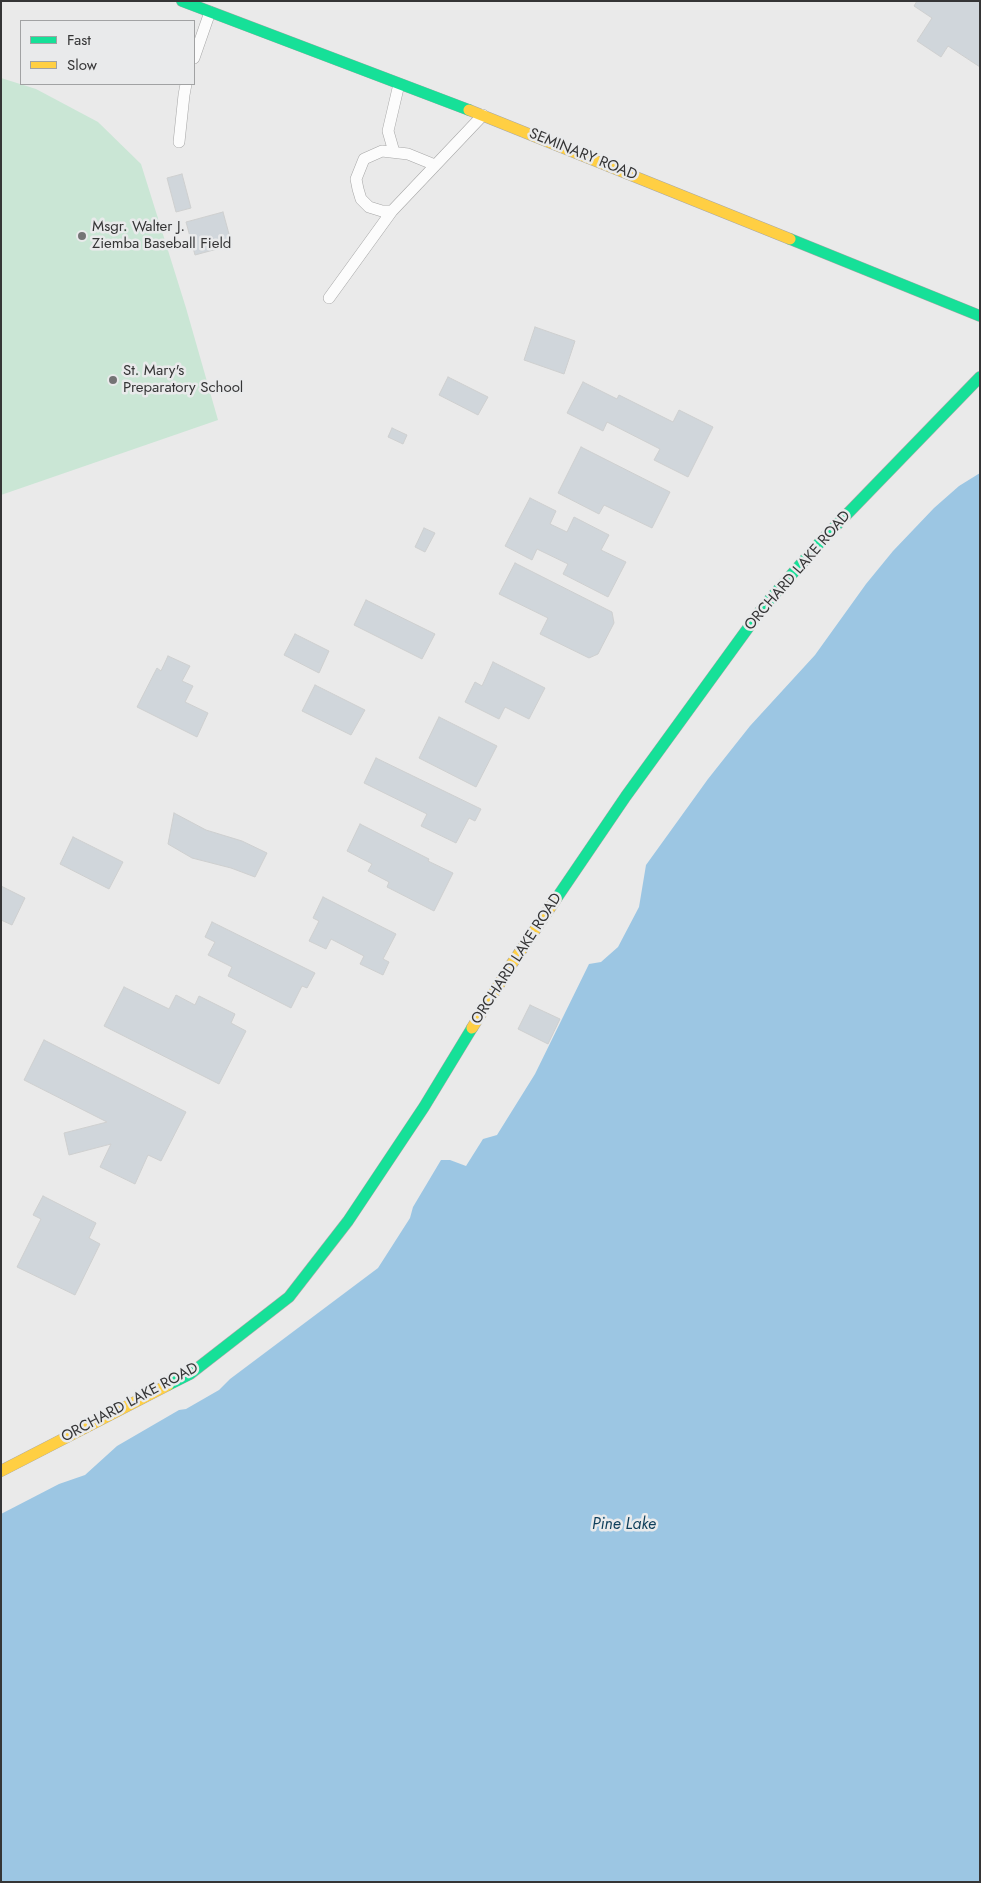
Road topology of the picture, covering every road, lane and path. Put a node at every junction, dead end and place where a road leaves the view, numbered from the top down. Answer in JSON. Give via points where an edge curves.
{"nodes":[{"id":1,"x":182,"y":1,"type":"edge"},
{"id":2,"x":210,"y":12,"type":"junction"},
{"id":3,"x":195,"y":55,"type":"edge"},
{"id":4,"x":400,"y":82,"type":"junction"},
{"id":5,"x":186,"y":85,"type":"edge"},
{"id":6,"x":483,"y":115,"type":"junction"},
{"id":7,"x":179,"y":142,"type":"dead end"},
{"id":8,"x":394,"y":152,"type":"junction"},
{"id":9,"x":435,"y":165,"type":"junction"},
{"id":10,"x":392,"y":211,"type":"junction"},
{"id":11,"x":329,"y":298,"type":"dead end"},
{"id":12,"x":980,"y":316,"type":"edge"},
{"id":13,"x":980,"y":377,"type":"edge"},
{"id":14,"x":1,"y":1471,"type":"edge"}],
"edges":[{"from":1,"to":2,"type":"main road","name":"SEMINARY ROAD"},
{"from":2,"to":3,"type":"lane"},
{"from":2,"to":4,"type":"main road","name":"SEMINARY ROAD"},
{"from":4,"to":6,"type":"main road","name":"SEMINARY ROAD"},
{"from":4,"to":8,"type":"lane","via":[[388,130]]},
{"from":5,"to":7,"type":"lane"},
{"from":6,"to":9,"type":"lane"},
{"from":6,"to":12,"type":"main road","name":"SEMINARY ROAD"},
{"from":8,"to":9,"type":"lane"},
{"from":8,"to":10,"type":"lane","via":[[382,151],[364,159],[356,179],[362,199],[370,207]]},
{"from":9,"to":10,"type":"lane"},
{"from":10,"to":11,"type":"lane"},
{"from":13,"to":14,"type":"main road","name":"ORCHARD LAKE ROAD","via":[[822,540],[764,606],[626,796],[511,965],[424,1107],[348,1221],[289,1298],[190,1374]]}]}
